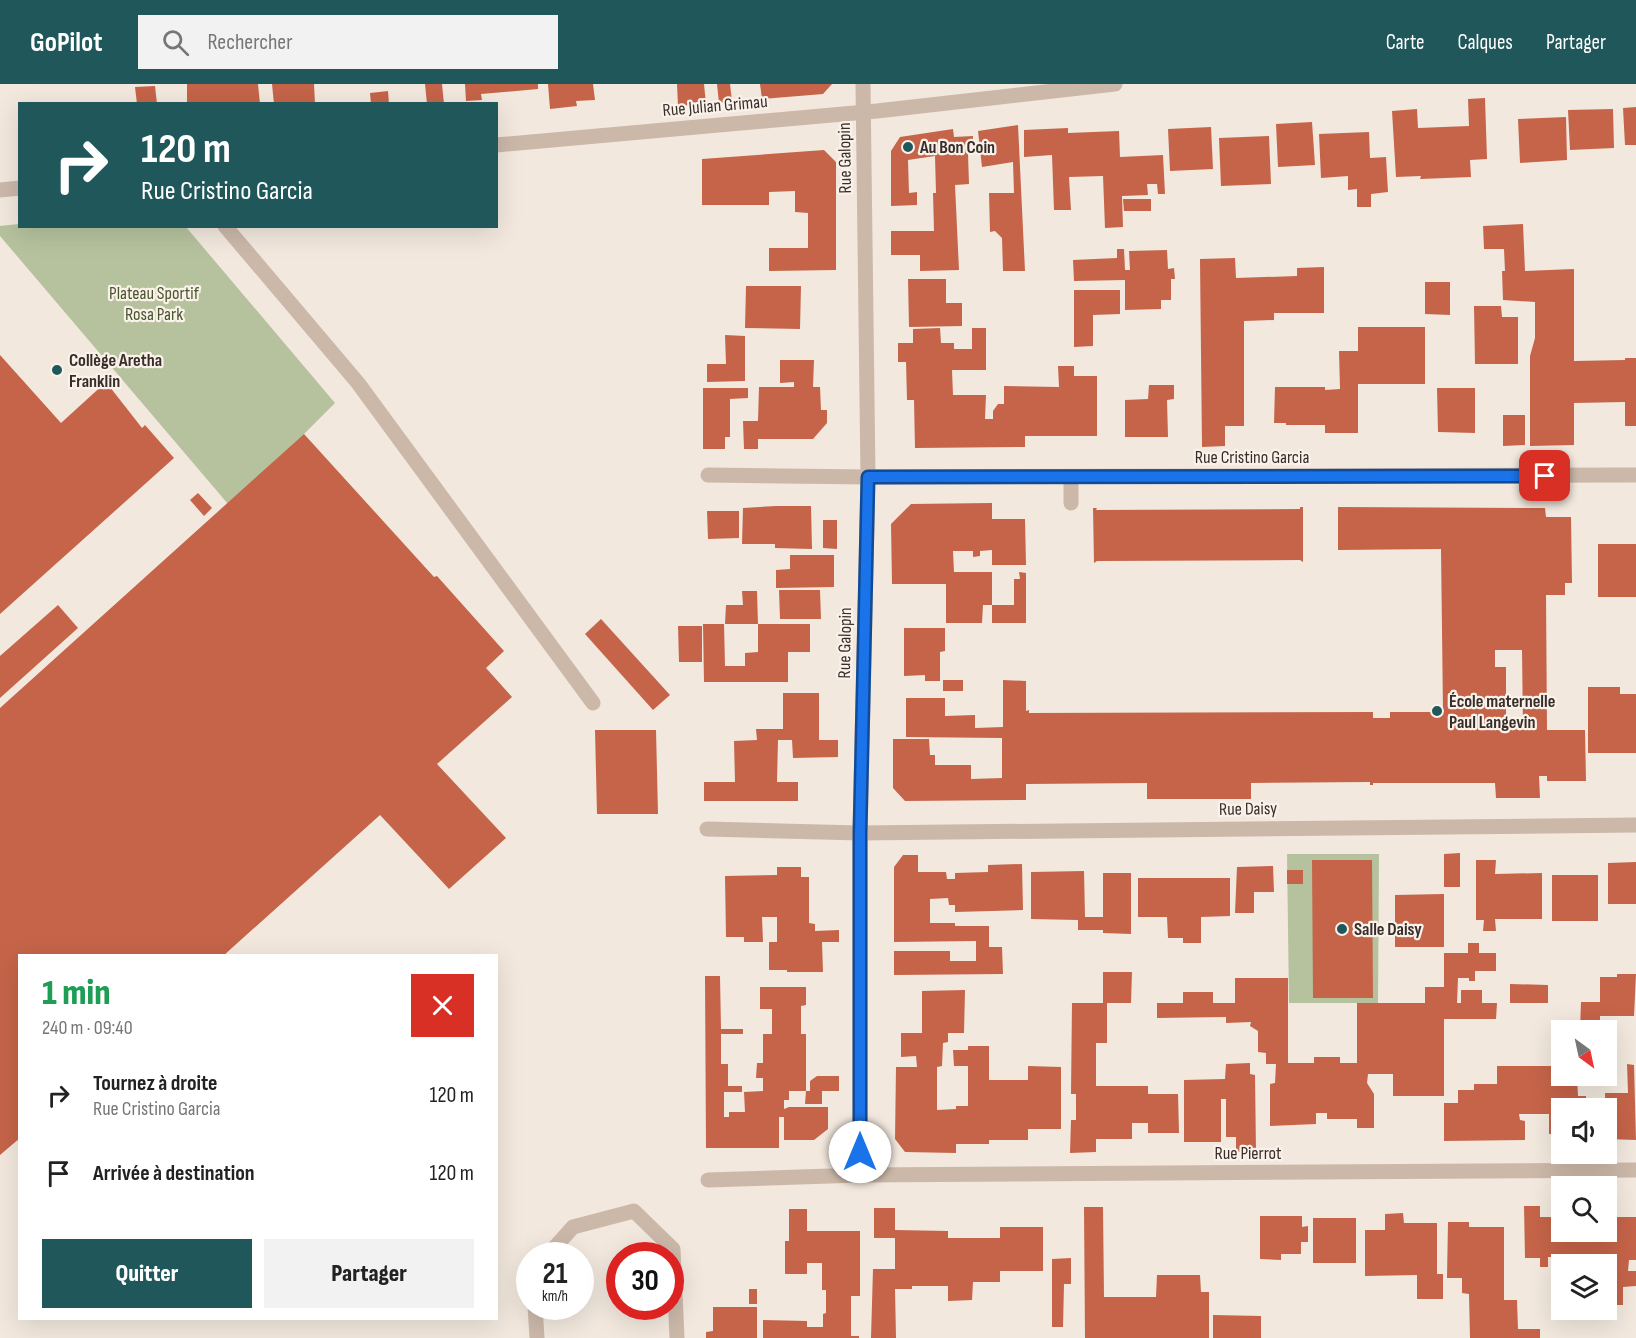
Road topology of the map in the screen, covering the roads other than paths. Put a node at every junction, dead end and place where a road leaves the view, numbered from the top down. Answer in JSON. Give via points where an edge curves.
{"nodes":[{"id":1,"x":863,"y":84,"type":"edge"},
{"id":2,"x":1115,"y":84,"type":"edge"},
{"id":3,"x":863,"y":111,"type":"junction"},
{"id":4,"x":498,"y":145,"type":"edge"},
{"id":5,"x":18,"y":188,"type":"edge"},
{"id":6,"x":0,"y":190,"type":"edge"},
{"id":7,"x":227,"y":228,"type":"edge"},
{"id":8,"x":708,"y":475,"type":"dead end"},
{"id":9,"x":1636,"y":475,"type":"edge"},
{"id":10,"x":868,"y":477,"type":"junction"},
{"id":11,"x":1071,"y":477,"type":"junction"},
{"id":12,"x":1071,"y":503,"type":"dead end"},
{"id":13,"x":593,"y":703,"type":"dead end"},
{"id":14,"x":1636,"y":825,"type":"edge"},
{"id":15,"x":707,"y":829,"type":"dead end"},
{"id":16,"x":860,"y":833,"type":"junction"},
{"id":17,"x":1636,"y":1170,"type":"edge"},
{"id":18,"x":860,"y":1175,"type":"junction"},
{"id":19,"x":708,"y":1180,"type":"dead end"},
{"id":20,"x":560,"y":1242,"type":"edge"},
{"id":21,"x":536,"y":1320,"type":"edge"},
{"id":22,"x":537,"y":1338,"type":"edge"},
{"id":23,"x":677,"y":1338,"type":"edge"}],
"edges":[{"from":1,"to":3,"type":"street","name":"Rue Galopin"},
{"from":2,"to":3,"type":"street","name":"Rue Julian Grimau"},
{"from":3,"to":4,"type":"street","name":"Rue Julian Grimau"},
{"from":3,"to":10,"type":"street","name":"Rue Galopin"},
{"from":5,"to":6,"type":"street"},
{"from":7,"to":13,"type":"street","via":[[358,383]]},
{"from":8,"to":10,"type":"street","name":"Rue Cristino Garcia"},
{"from":9,"to":11,"type":"street","name":"Rue Cristino Garcia"},
{"from":10,"to":11,"type":"street","name":"Rue Cristino Garcia"},
{"from":10,"to":16,"type":"street","name":"Rue Galopin"},
{"from":11,"to":12,"type":"street"},
{"from":14,"to":16,"type":"street","name":"Rue Daisy"},
{"from":15,"to":16,"type":"street","name":"Rue Daisy"},
{"from":16,"to":18,"type":"street","name":"Rue Galopin"},
{"from":17,"to":18,"type":"street","name":"Rue Pierrot"},
{"from":18,"to":19,"type":"street","name":"Rue Pierrot"},
{"from":20,"to":23,"type":"street","via":[[573,1227],[634,1211],[673,1249]]},
{"from":21,"to":22,"type":"street"}]}
